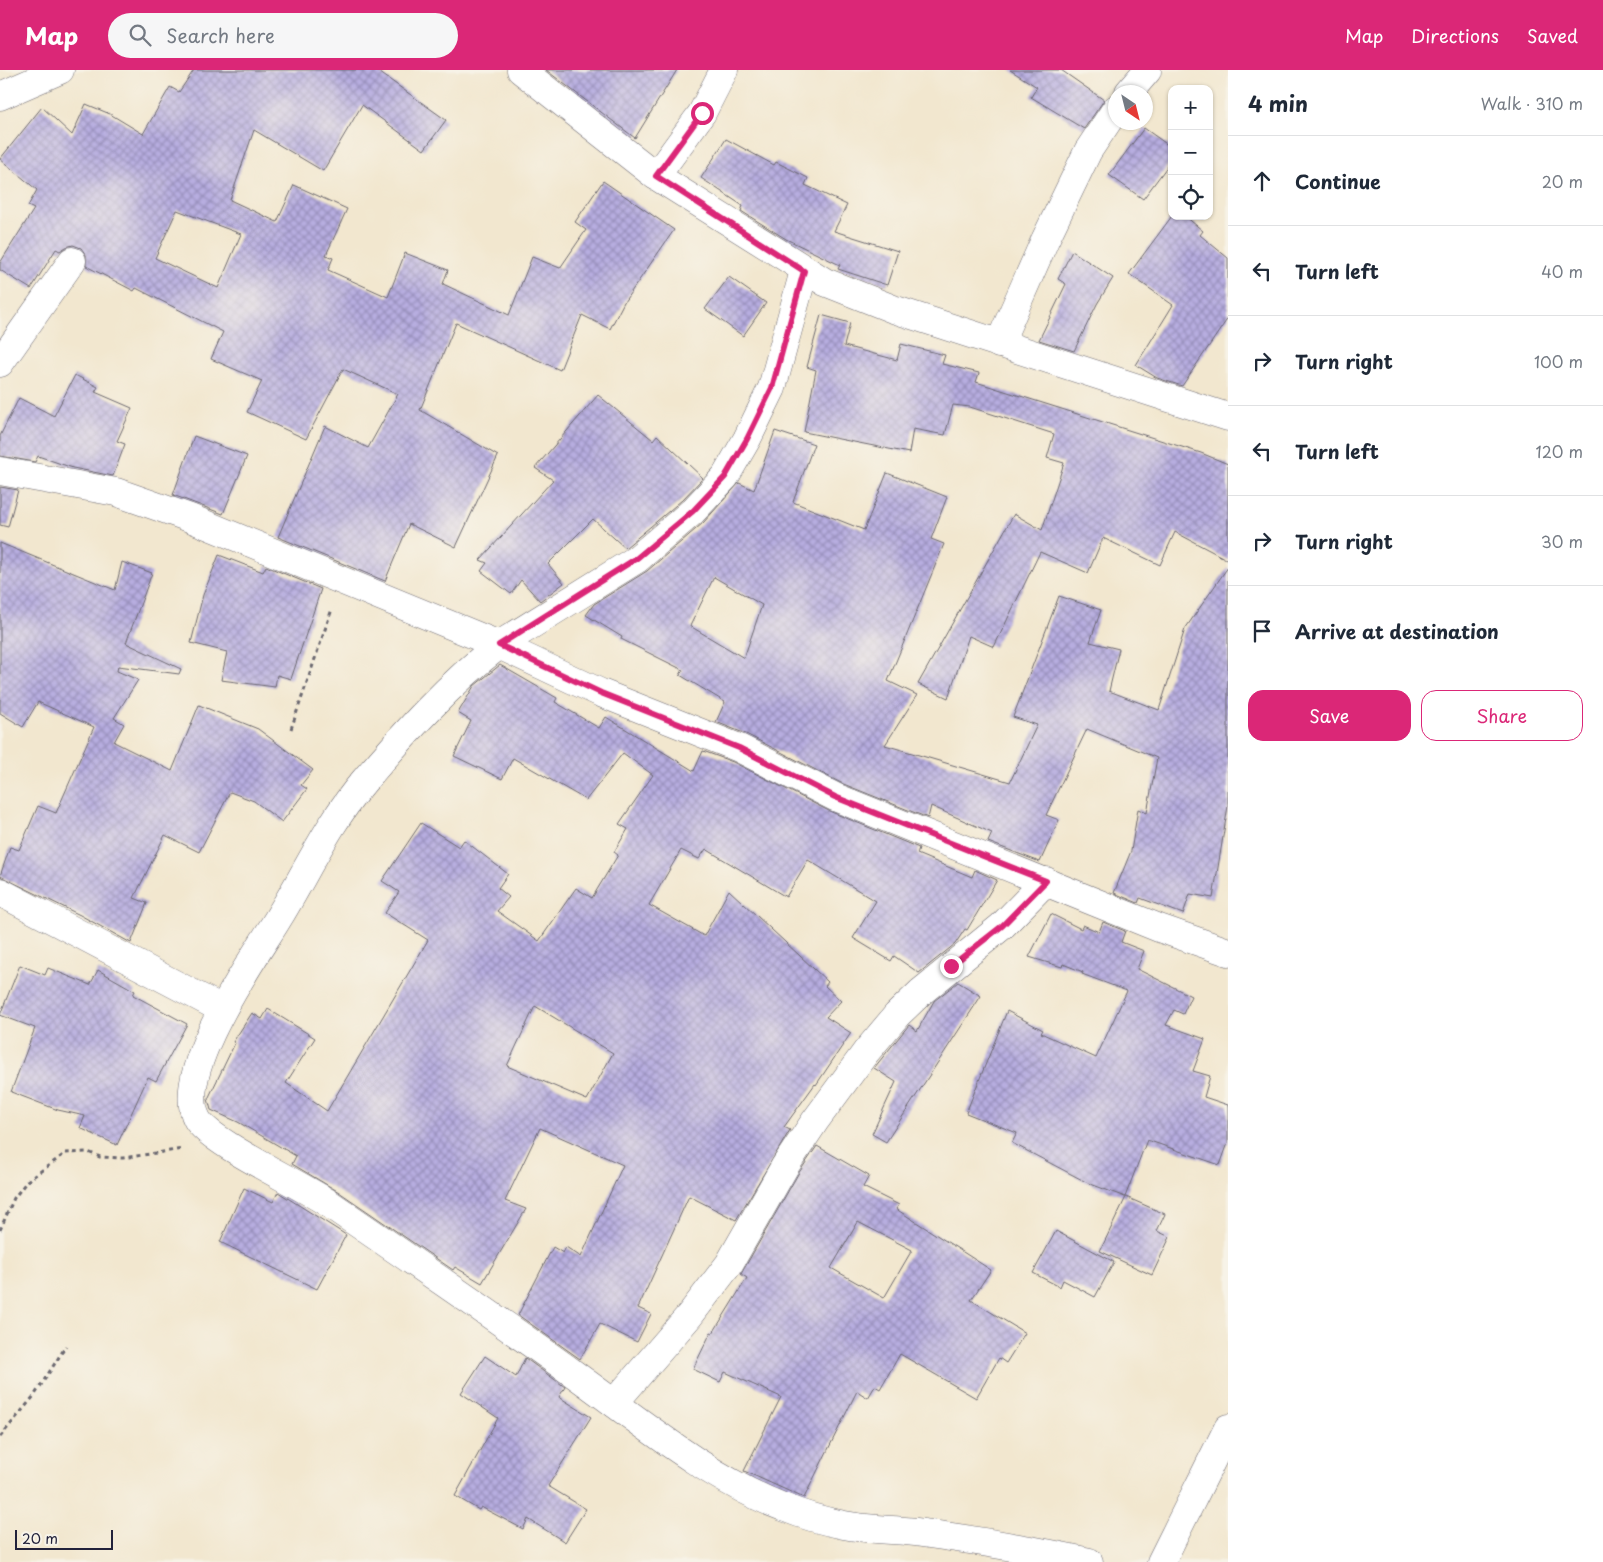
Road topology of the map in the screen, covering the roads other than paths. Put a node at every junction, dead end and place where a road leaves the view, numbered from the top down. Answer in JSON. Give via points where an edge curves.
{"nodes":[{"id":1,"x":60,"y":70,"type":"edge"},
{"id":2,"x":521,"y":70,"type":"edge"},
{"id":3,"x":724,"y":70,"type":"edge"},
{"id":4,"x":1147,"y":71,"type":"edge"},
{"id":5,"x":1135,"y":85,"type":"edge"},
{"id":6,"x":0,"y":96,"type":"edge"},
{"id":7,"x":1108,"y":121,"type":"edge"},
{"id":8,"x":656,"y":176,"type":"junction"},
{"id":9,"x":72,"y":261,"type":"dead end"},
{"id":10,"x":804,"y":271,"type":"junction"},
{"id":11,"x":999,"y":344,"type":"junction"},
{"id":12,"x":0,"y":364,"type":"edge"},
{"id":13,"x":1228,"y":417,"type":"edge"},
{"id":14,"x":0,"y":470,"type":"edge"},
{"id":15,"x":499,"y":645,"type":"junction"},
{"id":16,"x":1046,"y":881,"type":"junction"},
{"id":17,"x":0,"y":892,"type":"edge"},
{"id":18,"x":1228,"y":952,"type":"edge"},
{"id":19,"x":222,"y":1009,"type":"junction"},
{"id":20,"x":614,"y":1403,"type":"junction"},
{"id":21,"x":1228,"y":1428,"type":"edge"},
{"id":22,"x":1090,"y":1562,"type":"edge"},
{"id":23,"x":1161,"y":1562,"type":"edge"}],
"edges":[{"from":1,"to":6,"type":"street"},
{"from":2,"to":8,"type":"street"},
{"from":3,"to":8,"type":"street","via":[[702,113]]},
{"from":4,"to":5,"type":"street"},
{"from":7,"to":11,"type":"street","via":[[1088,151]]},
{"from":8,"to":10,"type":"street"},
{"from":9,"to":12,"type":"street"},
{"from":10,"to":11,"type":"street","via":[[893,309]]},
{"from":10,"to":15,"type":"street","via":[[772,388],[725,477],[693,511],[637,558]]},
{"from":11,"to":13,"type":"street"},
{"from":14,"to":15,"type":"street","via":[[74,483],[147,502]]},
{"from":15,"to":16,"type":"street","via":[[601,693],[739,748],[835,797]]},
{"from":15,"to":19,"type":"street","via":[[464,675],[400,741],[336,817]]},
{"from":16,"to":18,"type":"street","via":[[1159,928]]},
{"from":16,"to":20,"type":"street","via":[[1002,926],[921,992],[866,1052],[810,1128],[729,1264]]},
{"from":17,"to":19,"type":"street"},
{"from":19,"to":20,"type":"street","via":[[193,1085],[197,1120],[218,1139],[321,1198]]},
{"from":20,"to":22,"type":"street","via":[[740,1487],[784,1508],[844,1525],[970,1540]]},
{"from":21,"to":23,"type":"street"}]}
